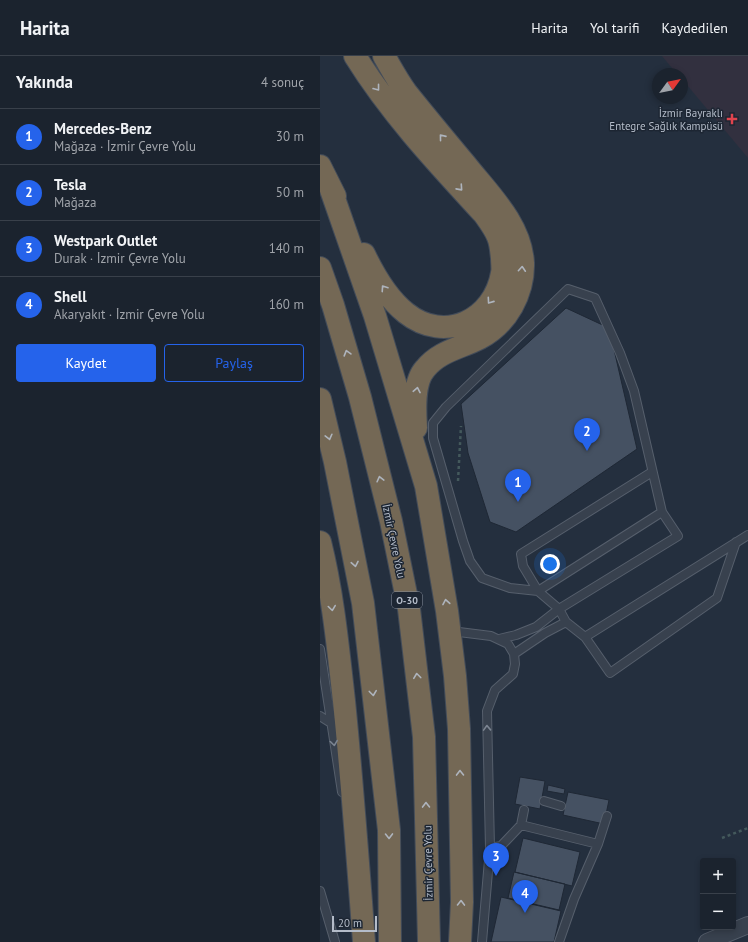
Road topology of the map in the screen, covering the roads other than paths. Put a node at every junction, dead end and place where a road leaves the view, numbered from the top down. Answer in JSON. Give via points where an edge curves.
{"nodes":[{"id":1,"x":355,"y":56,"type":"edge"},
{"id":2,"x":384,"y":56,"type":"edge"},
{"id":3,"x":324,"y":175,"type":"edge"},
{"id":4,"x":320,"y":268,"type":"edge"},
{"id":5,"x":320,"y":399,"type":"edge"},
{"id":6,"x":418,"y":457,"type":"junction"},
{"id":7,"x":652,"y":472,"type":"junction"},
{"id":8,"x":662,"y":512,"type":"junction"},
{"id":9,"x":748,"y":535,"type":"edge"},
{"id":10,"x":320,"y":542,"type":"edge"},
{"id":11,"x":736,"y":542,"type":"junction"},
{"id":12,"x":538,"y":592,"type":"junction"},
{"id":13,"x":559,"y":609,"type":"junction"},
{"id":14,"x":566,"y":622,"type":"junction"},
{"id":15,"x":450,"y":631,"type":"junction"},
{"id":16,"x":585,"y":637,"type":"junction"},
{"id":17,"x":499,"y":639,"type":"junction"},
{"id":18,"x":320,"y":649,"type":"edge"},
{"id":19,"x":514,"y":654,"type":"junction"},
{"id":20,"x":322,"y":680,"type":"edge"},
{"id":21,"x":320,"y":716,"type":"edge"},
{"id":22,"x":331,"y":723,"type":"junction"},
{"id":23,"x":344,"y":800,"type":"dead end"},
{"id":24,"x":544,"y":801,"type":"dead end"},
{"id":25,"x":561,"y":806,"type":"dead end"},
{"id":26,"x":524,"y":810,"type":"dead end"},
{"id":27,"x":346,"y":816,"type":"dead end"},
{"id":28,"x":607,"y":816,"type":"dead end"},
{"id":29,"x":521,"y":825,"type":"junction"},
{"id":30,"x":598,"y":844,"type":"junction"},
{"id":31,"x":490,"y":848,"type":"junction"},
{"id":32,"x":320,"y":891,"type":"edge"},
{"id":33,"x":361,"y":901,"type":"junction"},
{"id":34,"x":748,"y":925,"type":"edge"},
{"id":35,"x":335,"y":942,"type":"edge"},
{"id":36,"x":364,"y":942,"type":"edge"},
{"id":37,"x":390,"y":942,"type":"edge"},
{"id":38,"x":429,"y":942,"type":"edge"},
{"id":39,"x":460,"y":942,"type":"edge"},
{"id":40,"x":482,"y":942,"type":"edge"},
{"id":41,"x":559,"y":942,"type":"edge"},
{"id":42,"x":707,"y":942,"type":"edge"}],
"edges":[{"from":1,"to":3,"type":"highway","one_way":true,"via":[[409,129],[492,226],[501,247],[503,272],[491,302],[478,316],[460,325],[440,328],[406,313],[372,271]]},
{"from":6,"to":2,"type":"highway","one_way":true,"via":[[415,402],[424,369],[444,353],[480,338],[498,326],[515,302],[523,263],[520,243],[507,216],[405,91]]},
{"from":3,"to":6,"type":"highway","via":[[375,316]]},
{"from":38,"to":4,"type":"highway","name":"İzmir Çevre Yolu","number":"O-30","one_way":true,"via":[[424,737],[409,609],[391,521],[360,397]]},
{"from":5,"to":37,"type":"highway","one_way":true,"via":[[363,603],[389,830]]},
{"from":15,"to":6,"type":"highway","one_way":true,"via":[[426,486]]},
{"from":7,"to":8,"type":"lane"},
{"from":7,"to":12,"type":"lane","via":[[521,554],[523,566]]},
{"from":7,"to":12,"type":"lane","via":[[634,391],[595,298],[568,289],[446,407],[433,423],[433,438],[470,561],[482,578],[510,588]]},
{"from":8,"to":12,"type":"lane"},
{"from":8,"to":13,"type":"lane","via":[[678,536]]},
{"from":9,"to":11,"type":"lane"},
{"from":10,"to":33,"type":"highway","one_way":true,"via":[[327,569],[339,658]]},
{"from":11,"to":16,"type":"lane"},
{"from":11,"to":16,"type":"lane","via":[[717,598],[610,673]]},
{"from":12,"to":13,"type":"lane"},
{"from":13,"to":14,"type":"lane"},
{"from":13,"to":17,"type":"lane","via":[[526,632]]},
{"from":14,"to":16,"type":"lane"},
{"from":14,"to":19,"type":"lane"},
{"from":15,"to":17,"type":"lane","via":[[479,633]]},
{"from":39,"to":15,"type":"highway","one_way":true,"via":[[462,902],[459,729]]},
{"from":17,"to":19,"type":"lane","via":[[508,644]]},
{"from":18,"to":20,"type":"lane"},
{"from":31,"to":19,"type":"lane","one_way":true,"via":[[487,711],[495,690],[513,674]]},
{"from":20,"to":22,"type":"lane"},
{"from":21,"to":22,"type":"lane"},
{"from":22,"to":23,"type":"lane","one_way":true},
{"from":24,"to":25,"type":"lane"},
{"from":26,"to":29,"type":"lane"},
{"from":27,"to":33,"type":"lane"},
{"from":28,"to":30,"type":"lane"},
{"from":29,"to":30,"type":"lane"},
{"from":29,"to":31,"type":"lane","via":[[501,846]]},
{"from":30,"to":41,"type":"lane"},
{"from":31,"to":40,"type":"lane"},
{"from":32,"to":35,"type":"lane"},
{"from":33,"to":36,"type":"highway"},
{"from":34,"to":42,"type":"street"}]}
